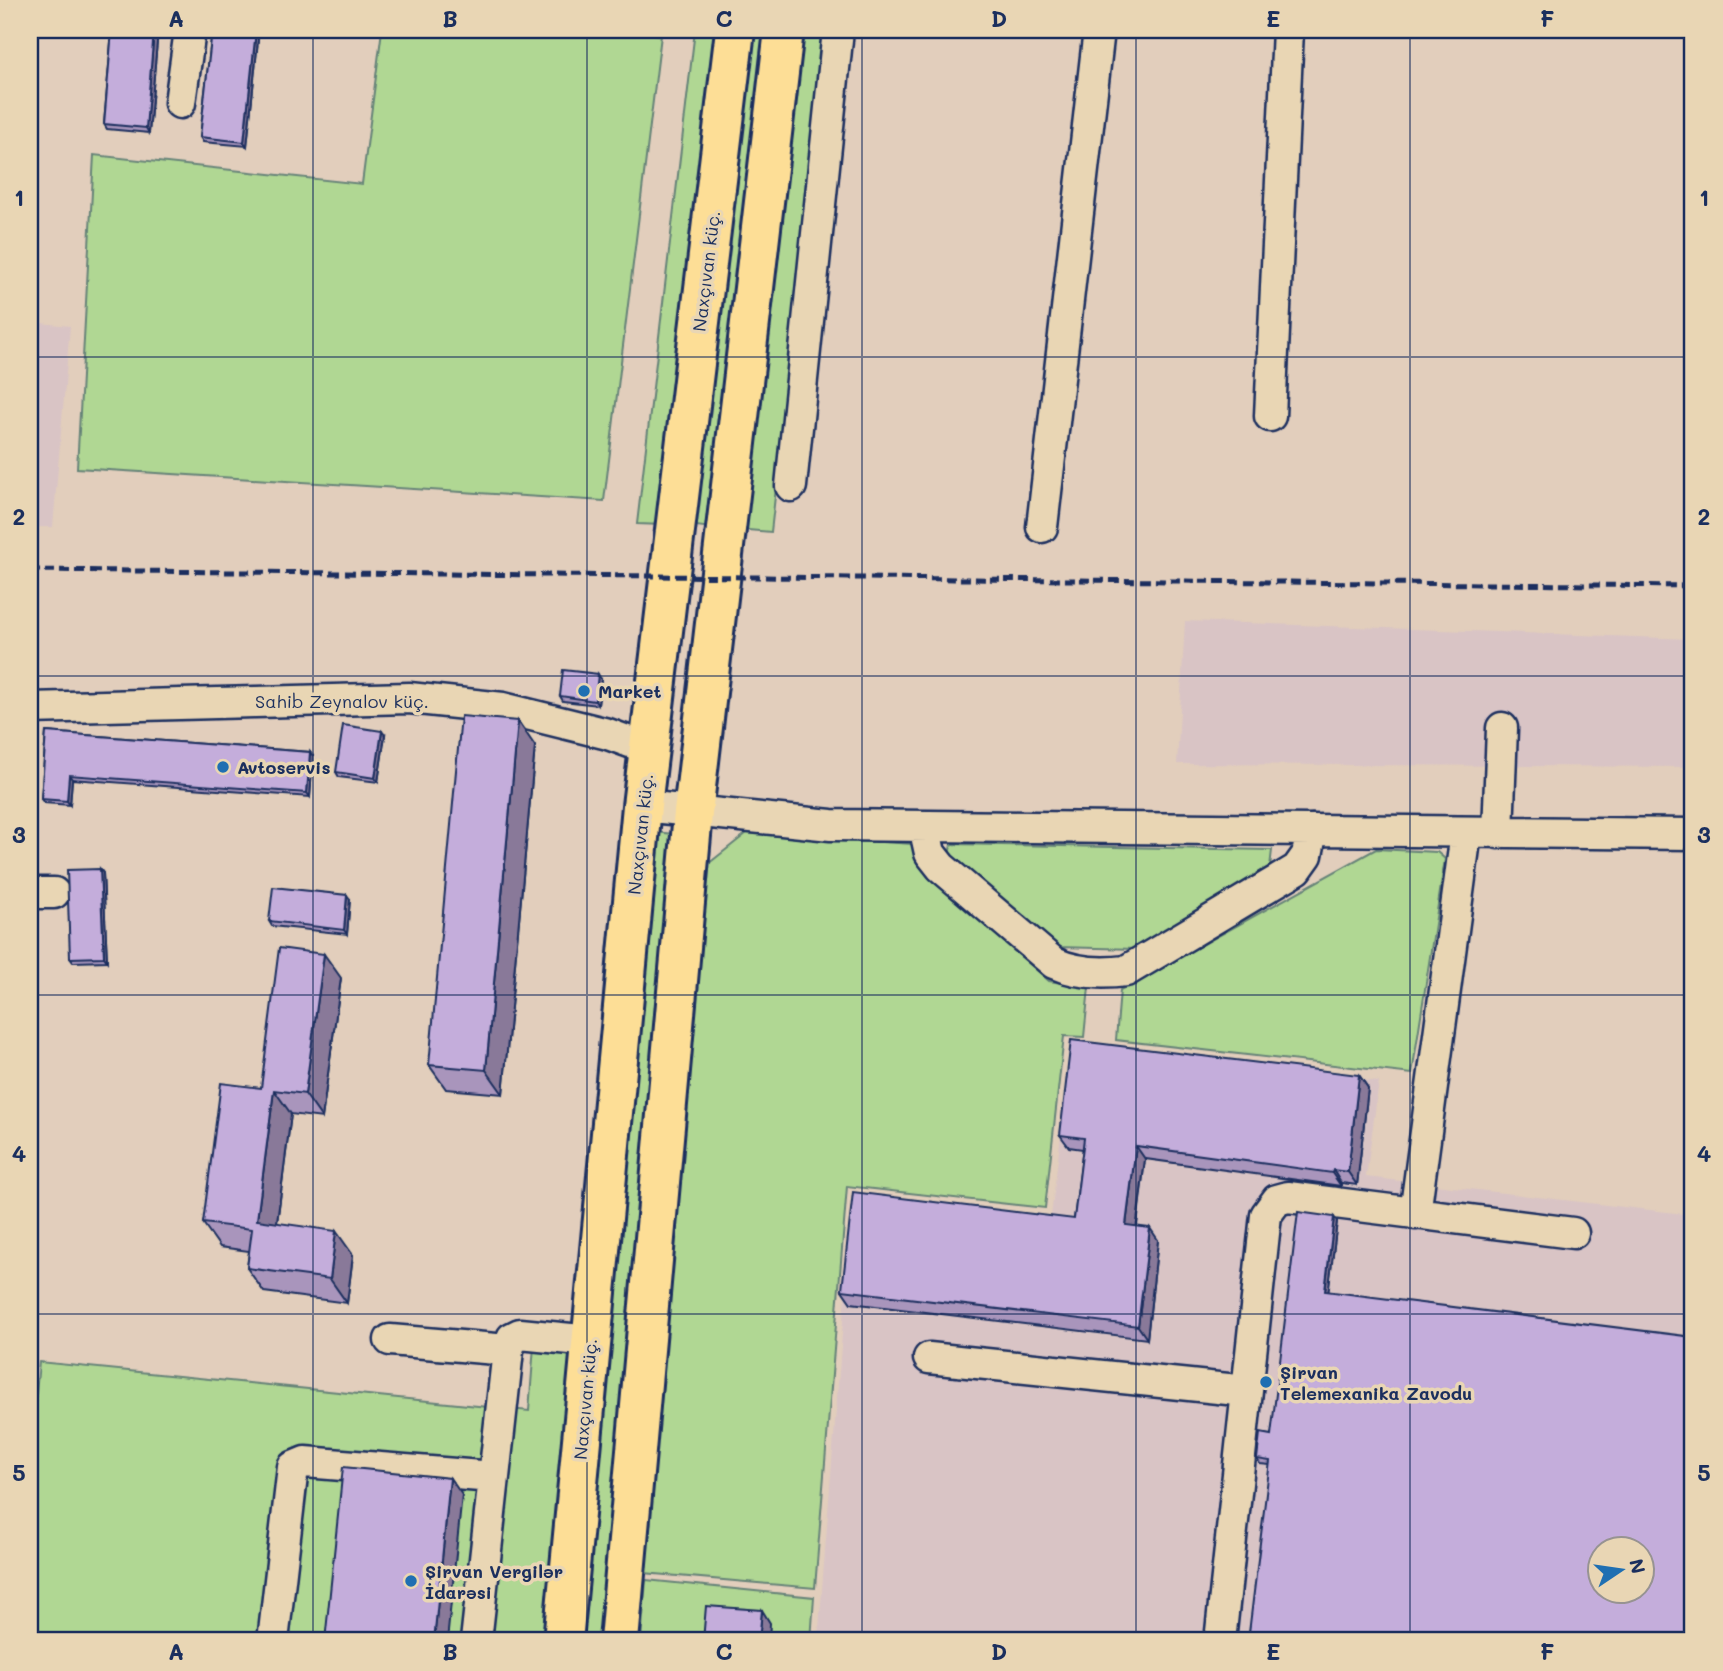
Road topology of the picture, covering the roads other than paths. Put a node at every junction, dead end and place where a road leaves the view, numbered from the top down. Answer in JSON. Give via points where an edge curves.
{"nodes":[{"id":1,"x":190,"y":30,"type":"edge"},
{"id":2,"x":735,"y":30,"type":"edge"},
{"id":3,"x":784,"y":30,"type":"edge"},
{"id":4,"x":838,"y":30,"type":"edge"},
{"id":5,"x":1099,"y":30,"type":"edge"},
{"id":6,"x":1288,"y":30,"type":"edge"},
{"id":7,"x":180,"y":103,"type":"dead end"},
{"id":8,"x":1270,"y":416,"type":"dead end"},
{"id":9,"x":791,"y":486,"type":"dead end"},
{"id":10,"x":1042,"y":527,"type":"dead end"},
{"id":11,"x":30,"y":708,"type":"edge"},
{"id":12,"x":1502,"y":728,"type":"dead end"},
{"id":13,"x":649,"y":749,"type":"junction"},
{"id":14,"x":642,"y":806,"type":"junction"},
{"id":15,"x":693,"y":813,"type":"junction"},
{"id":16,"x":924,"y":826,"type":"junction"},
{"id":17,"x":1312,"y":830,"type":"junction"},
{"id":18,"x":1466,"y":833,"type":"junction"},
{"id":19,"x":1498,"y":833,"type":"junction"},
{"id":20,"x":1693,"y":834,"type":"edge"},
{"id":21,"x":1415,"y":1214,"type":"junction"},
{"id":22,"x":1573,"y":1233,"type":"dead end"},
{"id":23,"x":390,"y":1340,"type":"dead end"},
{"id":24,"x":591,"y":1341,"type":"junction"},
{"id":25,"x":508,"y":1350,"type":"junction"},
{"id":26,"x":929,"y":1358,"type":"dead end"},
{"id":27,"x":1247,"y":1391,"type":"junction"},
{"id":28,"x":493,"y":1477,"type":"junction"},
{"id":29,"x":273,"y":1641,"type":"edge"},
{"id":30,"x":476,"y":1641,"type":"edge"},
{"id":31,"x":563,"y":1641,"type":"edge"},
{"id":32,"x":619,"y":1641,"type":"edge"},
{"id":33,"x":1220,"y":1641,"type":"edge"}],
"edges":[{"from":1,"to":7,"type":"street"},
{"from":2,"to":13,"type":"main road","name":"Naxçıvan küç."},
{"from":3,"to":15,"type":"main road"},
{"from":4,"to":9,"type":"street"},
{"from":5,"to":10,"type":"street"},
{"from":6,"to":8,"type":"street"},
{"from":11,"to":13,"type":"street","name":"Sahib Zeynalov küç.","via":[[409,698],[503,708]]},
{"from":12,"to":19,"type":"street"},
{"from":13,"to":14,"type":"main road","name":"Naxçıvan küç."},
{"from":14,"to":15,"type":"street"},
{"from":14,"to":24,"type":"main road","name":"Naxçıvan küç."},
{"from":15,"to":16,"type":"street","via":[[831,825]]},
{"from":15,"to":32,"type":"main road"},
{"from":16,"to":17,"type":"street"},
{"from":16,"to":17,"type":"street","via":[[930,853],[941,867],[1054,963],[1068,970],[1112,973],[1126,971],[1297,869],[1307,855]]},
{"from":17,"to":18,"type":"street"},
{"from":18,"to":19,"type":"street"},
{"from":18,"to":21,"type":"street"},
{"from":19,"to":20,"type":"street"},
{"from":21,"to":22,"type":"street"},
{"from":21,"to":27,"type":"street","via":[[1278,1199],[1266,1215]]},
{"from":23,"to":25,"type":"street"},
{"from":24,"to":25,"type":"street","via":[[520,1334],[512,1338]]},
{"from":24,"to":31,"type":"main road","name":"Naxçıvan küç."},
{"from":25,"to":28,"type":"street"},
{"from":26,"to":27,"type":"street"},
{"from":27,"to":33,"type":"street"},
{"from":28,"to":29,"type":"street","via":[[305,1462],[293,1467]]},
{"from":28,"to":30,"type":"street"}]}
